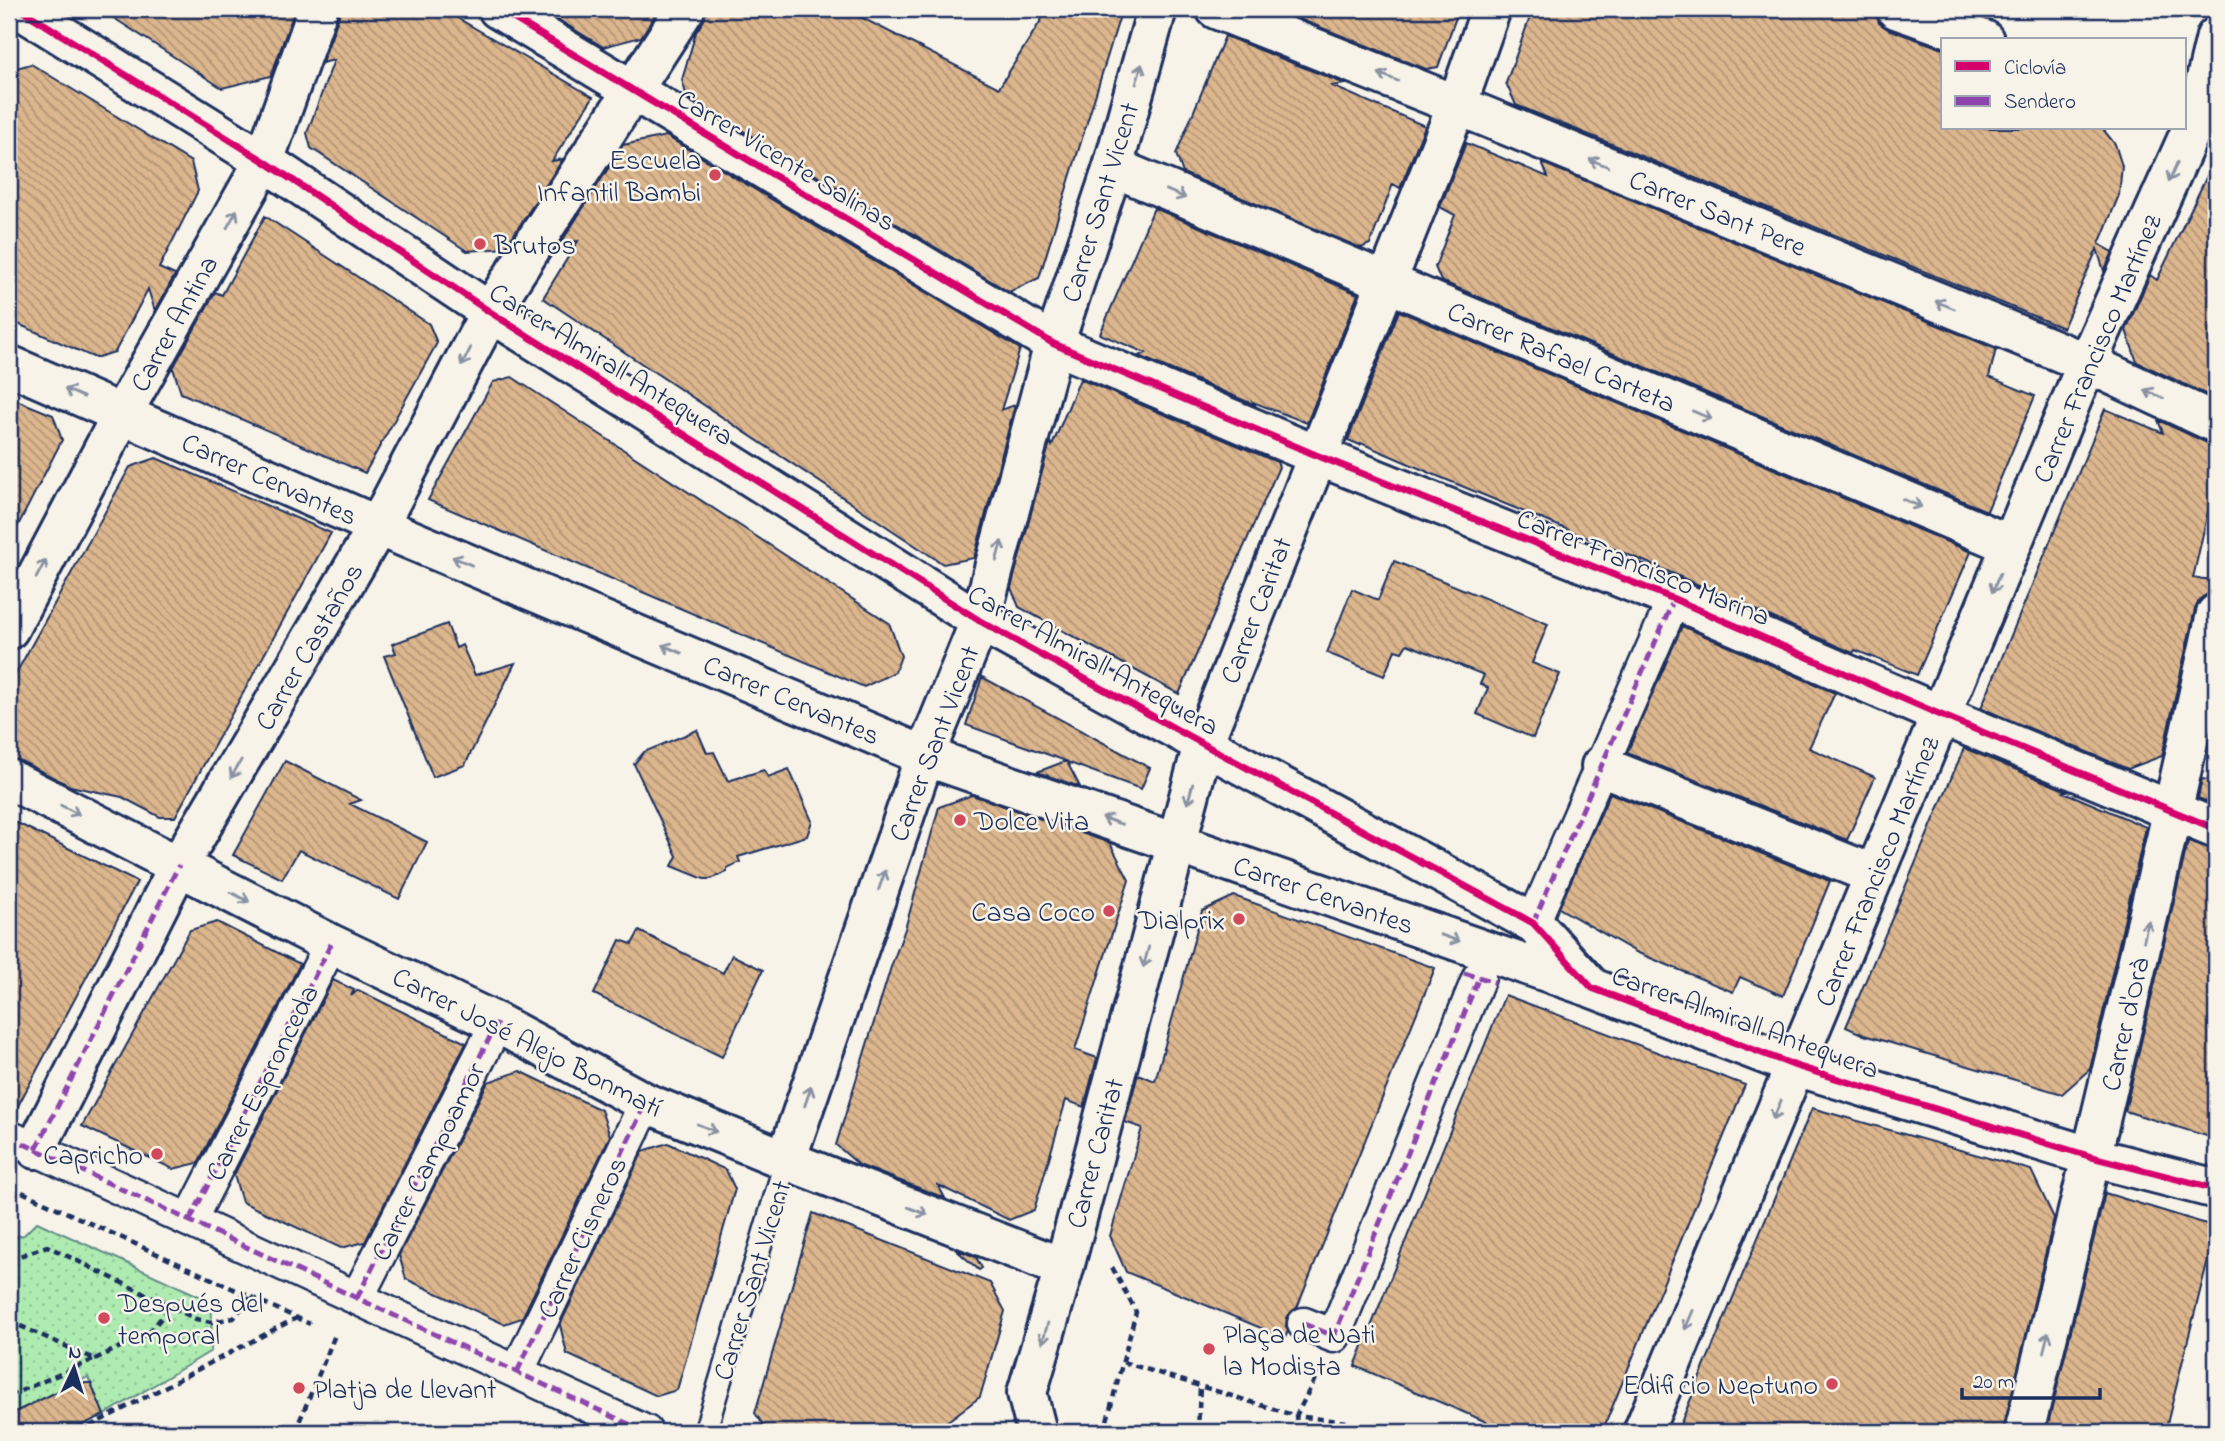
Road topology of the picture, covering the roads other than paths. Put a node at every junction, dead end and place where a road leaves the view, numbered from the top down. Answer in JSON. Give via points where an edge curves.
{"nodes":[{"id":1,"x":20,"y":9,"type":"edge"},
{"id":2,"x":318,"y":9,"type":"edge"},
{"id":3,"x":685,"y":9,"type":"edge"},
{"id":4,"x":1157,"y":9,"type":"edge"},
{"id":5,"x":1216,"y":9,"type":"edge"},
{"id":6,"x":1491,"y":9,"type":"edge"},
{"id":7,"x":1896,"y":9,"type":"edge"},
{"id":8,"x":508,"y":11,"type":"edge"},
{"id":9,"x":2216,"y":37,"type":"edge"},
{"id":10,"x":1978,"y":38,"type":"edge"},
{"id":11,"x":633,"y":90,"type":"junction"},
{"id":12,"x":1458,"y":105,"type":"junction"},
{"id":13,"x":2199,"y":117,"type":"edge"},
{"id":14,"x":264,"y":161,"type":"junction"},
{"id":15,"x":1113,"y":167,"type":"junction"},
{"id":16,"x":1386,"y":282,"type":"junction"},
{"id":17,"x":490,"y":312,"type":"junction"},
{"id":18,"x":1054,"y":344,"type":"junction"},
{"id":19,"x":2087,"y":363,"type":"junction"},
{"id":20,"x":9,"y":365,"type":"edge"},
{"id":21,"x":122,"y":414,"type":"junction"},
{"id":22,"x":2216,"y":423,"type":"edge"},
{"id":23,"x":1316,"y":456,"type":"junction"},
{"id":24,"x":378,"y":526,"type":"junction"},
{"id":25,"x":2011,"y":545,"type":"junction"},
{"id":26,"x":1674,"y":598,"type":"junction"},
{"id":27,"x":980,"y":621,"type":"junction"},
{"id":28,"x":2215,"y":623,"type":"edge"},
{"id":29,"x":9,"y":629,"type":"edge"},
{"id":30,"x":1941,"y":715,"type":"junction"},
{"id":31,"x":1203,"y":744,"type":"junction"},
{"id":32,"x":925,"y":756,"type":"junction"},
{"id":33,"x":1601,"y":766,"type":"junction"},
{"id":34,"x":9,"y":779,"type":"edge"},
{"id":35,"x":2174,"y":811,"type":"junction"},
{"id":36,"x":2216,"y":829,"type":"edge"},
{"id":37,"x":1176,"y":844,"type":"junction"},
{"id":38,"x":179,"y":865,"type":"junction"},
{"id":39,"x":1875,"y":875,"type":"junction"},
{"id":40,"x":1534,"y":923,"type":"junction"},
{"id":41,"x":331,"y":944,"type":"junction"},
{"id":42,"x":1479,"y":977,"type":"dead end"},
{"id":43,"x":1592,"y":988,"type":"junction"},
{"id":44,"x":497,"y":1023,"type":"junction"},
{"id":45,"x":1796,"y":1066,"type":"junction"},
{"id":46,"x":646,"y":1103,"type":"junction"},
{"id":47,"x":22,"y":1143,"type":"edge"},
{"id":48,"x":2092,"y":1157,"type":"junction"},
{"id":49,"x":786,"y":1160,"type":"junction"},
{"id":50,"x":2216,"y":1189,"type":"edge"},
{"id":51,"x":190,"y":1220,"type":"junction"},
{"id":52,"x":1066,"y":1258,"type":"junction"},
{"id":53,"x":357,"y":1298,"type":"junction"},
{"id":54,"x":1304,"y":1324,"type":"dead end"},
{"id":55,"x":517,"y":1372,"type":"junction"},
{"id":56,"x":646,"y":1432,"type":"edge"},
{"id":57,"x":705,"y":1432,"type":"edge"},
{"id":58,"x":1037,"y":1432,"type":"edge"},
{"id":59,"x":1643,"y":1432,"type":"edge"},
{"id":60,"x":2024,"y":1432,"type":"edge"}],
"edges":[{"from":1,"to":14,"type":"street","name":"Carrer Almirall Antequera"},
{"from":2,"to":14,"type":"street","name":"Carrer Antina"},
{"from":3,"to":11,"type":"street","name":"Carrer Castaños"},
{"from":15,"to":4,"type":"street","name":"Carrer Sant Vicent","one_way":true},
{"from":12,"to":5,"type":"street","name":"Carrer Sant Pere","one_way":true},
{"from":6,"to":12,"type":"street","name":"Carrer Caritat"},
{"from":7,"to":10,"type":"street"},
{"from":8,"to":11,"type":"street","name":"Carrer Vicente Salinas"},
{"from":9,"to":13,"type":"street","name":"Carrer Francisco Martínez"},
{"from":11,"to":17,"type":"street","name":"Carrer Castaños"},
{"from":11,"to":18,"type":"street","name":"Carrer Vicente Salinas"},
{"from":12,"to":16,"type":"street","name":"Carrer Caritat"},
{"from":19,"to":12,"type":"street","name":"Carrer Sant Pere","one_way":true},
{"from":13,"to":19,"type":"street","name":"Carrer Francisco Martínez","one_way":true},
{"from":14,"to":17,"type":"street","name":"Carrer Almirall Antequera"},
{"from":21,"to":14,"type":"street","name":"Carrer Antina","one_way":true},
{"from":15,"to":16,"type":"street","name":"Carrer Rafael Carteta","one_way":true},
{"from":15,"to":18,"type":"street","name":"Carrer Sant Vicent"},
{"from":16,"to":23,"type":"street","name":"Carrer Caritat"},
{"from":16,"to":25,"type":"street","name":"Carrer Rafael Carteta","one_way":true},
{"from":17,"to":24,"type":"street","name":"Carrer Castaños","one_way":true},
{"from":17,"to":27,"type":"street","name":"Carrer Almirall Antequera"},
{"from":18,"to":23,"type":"street","name":"Carrer Francisco Marina"},
{"from":27,"to":18,"type":"street","name":"Carrer Sant Vicent","one_way":true},
{"from":22,"to":19,"type":"street","name":"Carrer Sant Pere","one_way":true},
{"from":19,"to":25,"type":"street","name":"Carrer Francisco Martínez"},
{"from":21,"to":20,"type":"street","name":"Carrer Cervantes","one_way":true},
{"from":21,"to":24,"type":"street","name":"Carrer Cervantes"},
{"from":29,"to":21,"type":"street","name":"Carrer Antina","one_way":true},
{"from":23,"to":26,"type":"street","name":"Carrer Francisco Marina"},
{"from":23,"to":31,"type":"street","name":"Carrer Caritat"},
{"from":32,"to":24,"type":"street","name":"Carrer Cervantes","one_way":true},
{"from":24,"to":38,"type":"street","name":"Carrer Castaños","one_way":true},
{"from":25,"to":30,"type":"street","name":"Carrer Francisco Martínez","one_way":true},
{"from":26,"to":30,"type":"street","name":"Carrer Francisco Marina"},
{"from":26,"to":33,"type":"street"},
{"from":27,"to":31,"type":"street","name":"Carrer Almirall Antequera"},
{"from":27,"to":32,"type":"street","name":"Carrer Sant Vicent"},
{"from":28,"to":35,"type":"street","name":"Carrer d'Orà"},
{"from":30,"to":35,"type":"street","name":"Carrer Francisco Marina"},
{"from":30,"to":39,"type":"street","name":"Carrer Francisco Martínez"},
{"from":31,"to":37,"type":"street","name":"Carrer Caritat","one_way":true},
{"from":31,"to":40,"type":"street","name":"Carrer Almirall Antequera"},
{"from":37,"to":32,"type":"street","name":"Carrer Cervantes","one_way":true},
{"from":49,"to":32,"type":"street","name":"Carrer Sant Vicent","one_way":true},
{"from":33,"to":39,"type":"street"},
{"from":33,"to":40,"type":"street"},
{"from":34,"to":38,"type":"street","name":"Carrer José Alejo Bonmatí","one_way":true},
{"from":35,"to":36,"type":"street","name":"Carrer Francisco Marina"},
{"from":48,"to":35,"type":"street","name":"Carrer d'Orà","one_way":true},
{"from":37,"to":43,"type":"street","name":"Carrer Cervantes","one_way":true},
{"from":37,"to":52,"type":"street","name":"Carrer Caritat","one_way":true},
{"from":38,"to":41,"type":"street","name":"Carrer José Alejo Bonmatí","one_way":true},
{"from":38,"to":47,"type":"street","name":"Carrer Castaños"},
{"from":39,"to":45,"type":"street","name":"Carrer Francisco Martínez"},
{"from":40,"to":43,"type":"street","name":"Carrer Almirall Antequera"},
{"from":41,"to":44,"type":"street","name":"Carrer José Alejo Bonmatí"},
{"from":41,"to":51,"type":"street","name":"Carrer Espronceda"},
{"from":42,"to":54,"type":"street","via":[[1334,1336]]},
{"from":43,"to":45,"type":"street","name":"Carrer Almirall Antequera"},
{"from":44,"to":46,"type":"street","name":"Carrer José Alejo Bonmatí"},
{"from":44,"to":53,"type":"street","name":"Carrer Campoamor"},
{"from":45,"to":48,"type":"street","name":"Carrer Almirall Antequera"},
{"from":45,"to":59,"type":"street","name":"Carrer Francisco Martínez","one_way":true},
{"from":46,"to":49,"type":"street","name":"Carrer José Alejo Bonmatí","one_way":true},
{"from":46,"to":55,"type":"street","name":"Carrer Cisneros"},
{"from":47,"to":51,"type":"street"},
{"from":48,"to":50,"type":"street","name":"Carrer Almirall Antequera"},
{"from":60,"to":48,"type":"street","name":"Carrer d'Orà","one_way":true},
{"from":49,"to":52,"type":"street","name":"Carrer José Alejo Bonmatí","one_way":true},
{"from":49,"to":57,"type":"lane","name":"Carrer Sant Vicent"},
{"from":51,"to":53,"type":"street"},
{"from":52,"to":58,"type":"street","name":"Carrer Caritat","one_way":true,"via":[[1027,1393]]},
{"from":53,"to":55,"type":"street"},
{"from":55,"to":56,"type":"street"}]}
